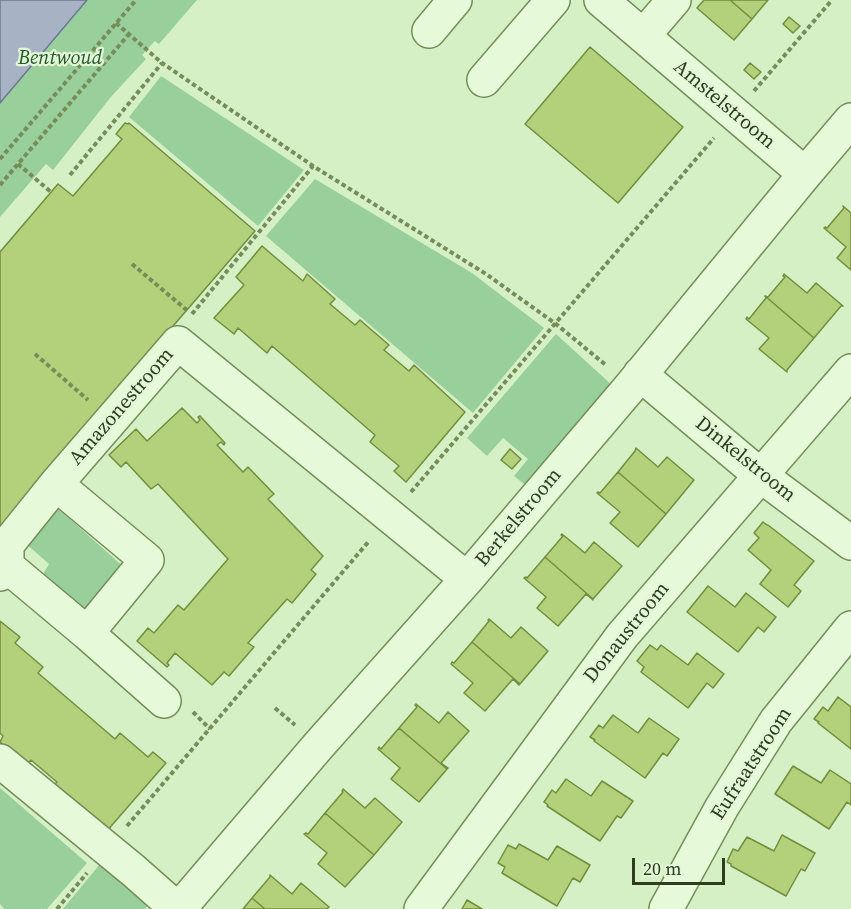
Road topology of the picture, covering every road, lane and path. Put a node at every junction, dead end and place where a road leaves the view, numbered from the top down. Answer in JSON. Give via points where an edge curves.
{"nodes":[{"id":1,"x":136,"y":0,"type":"edge"},
{"id":2,"x":455,"y":0,"type":"edge"},
{"id":3,"x":553,"y":0,"type":"edge"},
{"id":4,"x":601,"y":0,"type":"edge"},
{"id":5,"x":674,"y":0,"type":"edge"},
{"id":6,"x":832,"y":0,"type":"edge"},
{"id":7,"x":116,"y":23,"type":"junction"},
{"id":8,"x":429,"y":31,"type":"dead end"},
{"id":9,"x":129,"y":34,"type":"junction"},
{"id":10,"x":643,"y":36,"type":"junction"},
{"id":11,"x":162,"y":63,"type":"junction"},
{"id":12,"x":484,"y":80,"type":"dead end"},
{"id":13,"x":734,"y":114,"type":"junction"},
{"id":14,"x":851,"y":120,"type":"edge"},
{"id":15,"x":0,"y":159,"type":"edge"},
{"id":16,"x":18,"y":164,"type":"junction"},
{"id":17,"x":313,"y":166,"type":"junction"},
{"id":18,"x":805,"y":174,"type":"junction"},
{"id":19,"x":70,"y":176,"type":"dead end"},
{"id":20,"x":0,"y":185,"type":"edge"},
{"id":21,"x":51,"y":192,"type":"dead end"},
{"id":22,"x":132,"y":264,"type":"dead end"},
{"id":23,"x":556,"y":324,"type":"junction"},
{"id":24,"x":185,"y":328,"type":"junction"},
{"id":25,"x":35,"y":354,"type":"dead end"},
{"id":26,"x":851,"y":371,"type":"edge"},
{"id":27,"x":636,"y":380,"type":"junction"},
{"id":28,"x":111,"y":420,"type":"junction"},
{"id":29,"x":760,"y":475,"type":"junction"},
{"id":30,"x":56,"y":484,"type":"junction"},
{"id":31,"x":390,"y":516,"type":"junction"},
{"id":32,"x":851,"y":543,"type":"edge"},
{"id":33,"x":4,"y":570,"type":"edge"},
{"id":34,"x":466,"y":579,"type":"junction"},
{"id":35,"x":851,"y":628,"type":"edge"},
{"id":36,"x":87,"y":633,"type":"junction"},
{"id":37,"x":178,"y":706,"type":"joint"},
{"id":38,"x":210,"y":729,"type":"junction"},
{"id":39,"x":0,"y":761,"type":"edge"},
{"id":40,"x":107,"y":849,"type":"junction"},
{"id":41,"x":57,"y":909,"type":"edge"},
{"id":42,"x":178,"y":909,"type":"edge"},
{"id":43,"x":421,"y":909,"type":"edge"},
{"id":44,"x":666,"y":909,"type":"edge"}],
"edges":[{"from":1,"to":7,"type":"path"},
{"from":2,"to":8,"type":"street"},
{"from":3,"to":12,"type":"street"},
{"from":4,"to":10,"type":"street","name":"Amstelstroom"},
{"from":5,"to":10,"type":"street"},
{"from":6,"to":13,"type":"path"},
{"from":7,"to":9,"type":"path"},
{"from":7,"to":15,"type":"path"},
{"from":9,"to":11,"type":"path"},
{"from":9,"to":16,"type":"path"},
{"from":10,"to":13,"type":"street","name":"Amstelstroom"},
{"from":11,"to":17,"type":"path"},
{"from":11,"to":19,"type":"path"},
{"from":13,"to":18,"type":"street","name":"Amstelstroom"},
{"from":13,"to":23,"type":"path"},
{"from":14,"to":18,"type":"street","name":"Berkelstroom"},
{"from":16,"to":20,"type":"path"},
{"from":16,"to":21,"type":"path"},
{"from":17,"to":23,"type":"path","via":[[486,274]]},
{"from":17,"to":24,"type":"path"},
{"from":18,"to":27,"type":"street","name":"Berkelstroom"},
{"from":22,"to":24,"type":"path"},
{"from":23,"to":27,"type":"path"},
{"from":23,"to":31,"type":"path"},
{"from":24,"to":28,"type":"street","name":"Amazonestroom"},
{"from":24,"to":31,"type":"street","name":"Amazonestroom"},
{"from":25,"to":28,"type":"path"},
{"from":26,"to":29,"type":"street","name":"Donaustroom"},
{"from":27,"to":29,"type":"street","name":"Dinkelstroom"},
{"from":27,"to":34,"type":"street","name":"Berkelstroom"},
{"from":28,"to":30,"type":"street","name":"Amazonestroom"},
{"from":29,"to":32,"type":"street","name":"Dinkelstroom"},
{"from":29,"to":43,"type":"street","name":"Donaustroom","via":[[622,636]]},
{"from":30,"to":33,"type":"street","via":[[7,545]]},
{"from":30,"to":36,"type":"street","name":"Amazonestroom","via":[[147,560]]},
{"from":31,"to":34,"type":"street","name":"Amazonestroom"},
{"from":31,"to":38,"type":"path"},
{"from":33,"to":36,"type":"street"},
{"from":34,"to":42,"type":"street","name":"Berkelstroom"},
{"from":35,"to":44,"type":"street","name":"Eufraatstroom","via":[[776,721],[722,807]]},
{"from":36,"to":37,"type":"street"},
{"from":37,"to":38,"type":"path"},
{"from":38,"to":40,"type":"path"},
{"from":39,"to":40,"type":"street"},
{"from":40,"to":41,"type":"path"},
{"from":40,"to":42,"type":"street"}]}
